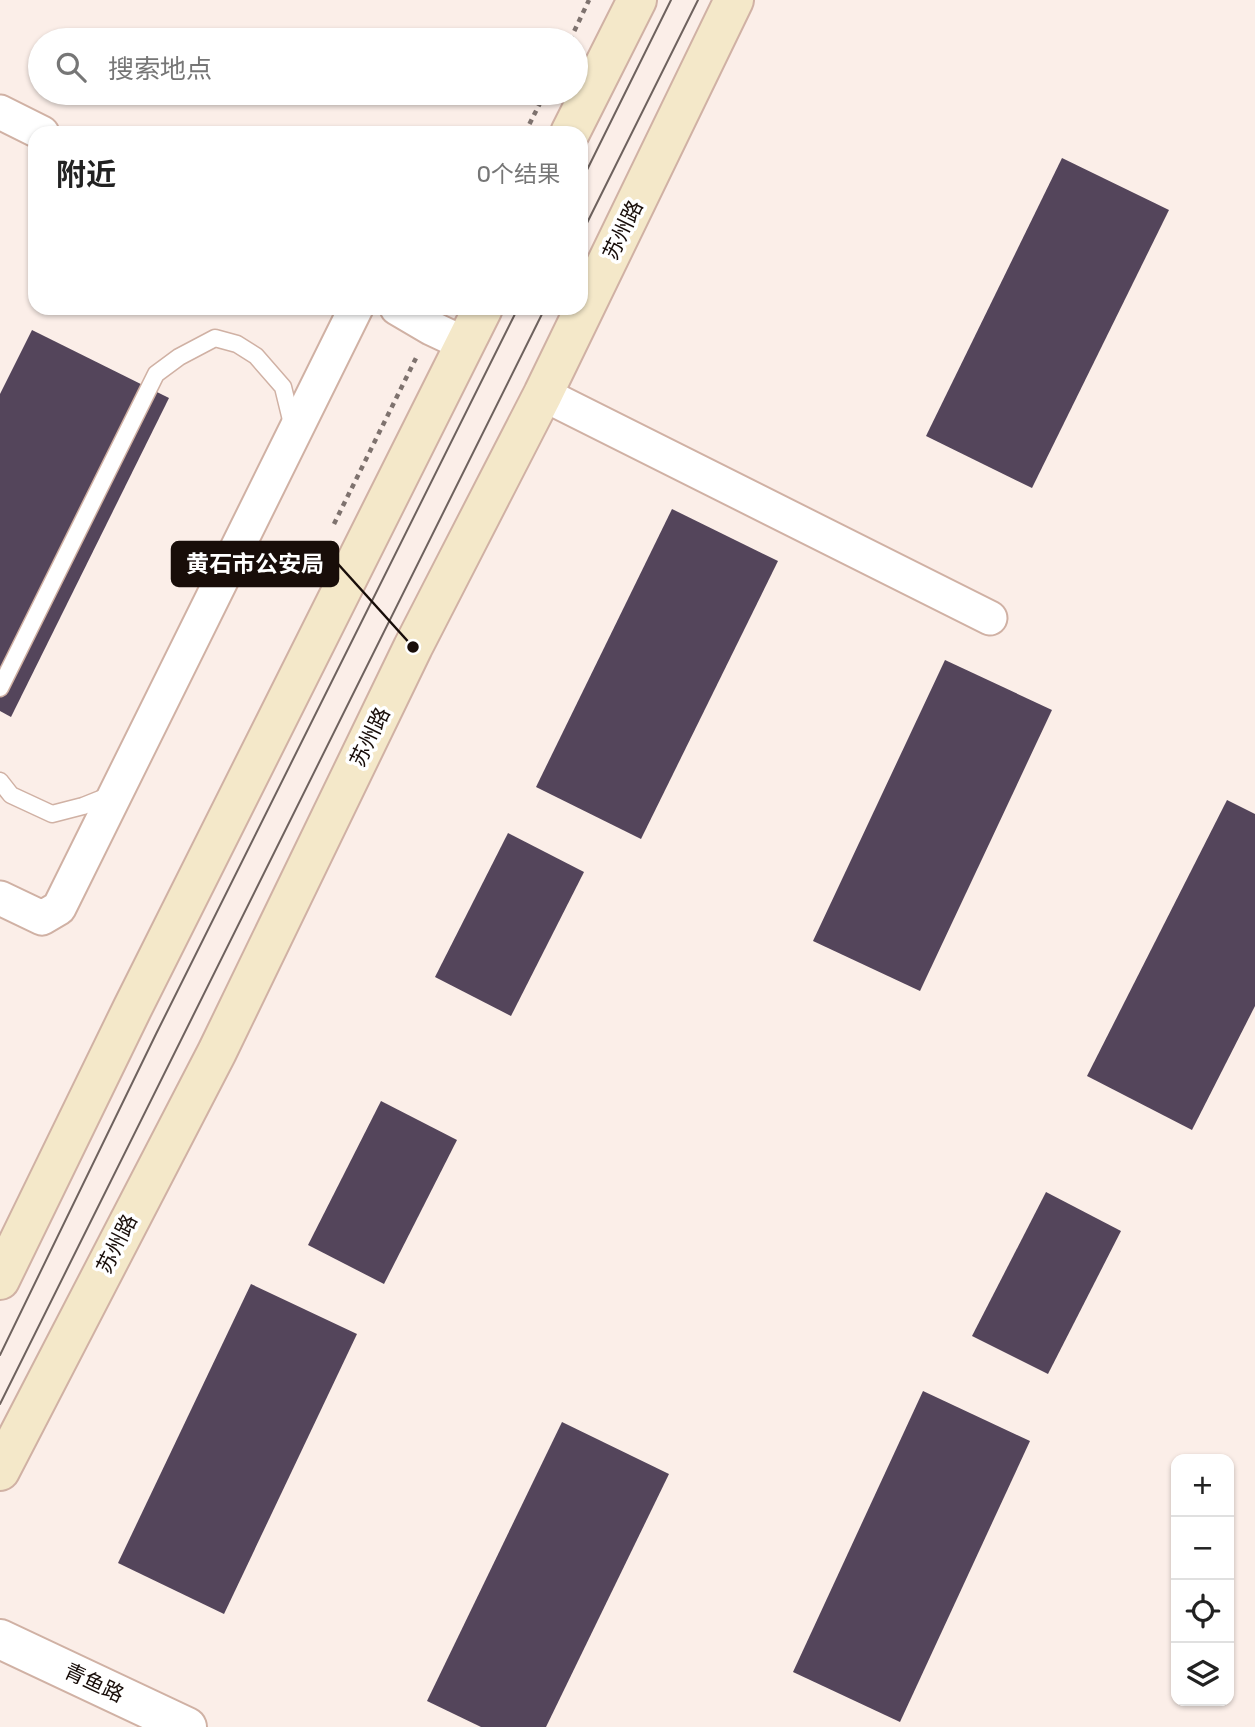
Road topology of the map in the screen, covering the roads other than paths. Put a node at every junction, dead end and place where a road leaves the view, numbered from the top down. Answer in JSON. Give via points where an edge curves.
{"nodes":[{"id":1,"x":637,"y":0,"type":"edge"},
{"id":2,"x":734,"y":0,"type":"edge"},
{"id":3,"x":588,"y":97,"type":"edge"},
{"id":4,"x":584,"y":105,"type":"edge"},
{"id":5,"x":0,"y":112,"type":"edge"},
{"id":6,"x":28,"y":126,"type":"edge"},
{"id":7,"x":574,"y":126,"type":"edge"},
{"id":8,"x":588,"y":301,"type":"edge"},
{"id":9,"x":353,"y":315,"type":"edge"},
{"id":10,"x":409,"y":315,"type":"edge"},
{"id":11,"x":480,"y":315,"type":"edge"},
{"id":12,"x":581,"y":315,"type":"edge"},
{"id":13,"x":465,"y":344,"type":"junction"},
{"id":14,"x":543,"y":394,"type":"junction"},
{"id":15,"x":294,"y":434,"type":"junction"},
{"id":16,"x":990,"y":618,"type":"dead end"},
{"id":17,"x":0,"y":688,"type":"edge"},
{"id":18,"x":0,"y":781,"type":"edge"},
{"id":19,"x":116,"y":793,"type":"junction"},
{"id":20,"x":0,"y":898,"type":"edge"},
{"id":21,"x":0,"y":1280,"type":"edge"},
{"id":22,"x":0,"y":1471,"type":"edge"},
{"id":23,"x":0,"y":1639,"type":"edge"},
{"id":24,"x":187,"y":1727,"type":"edge"}],
"edges":[{"from":1,"to":3,"type":"main road"},
{"from":2,"to":8,"type":"main road","name":"苏州路"},
{"from":4,"to":7,"type":"main road"},
{"from":5,"to":6,"type":"street"},
{"from":9,"to":15,"type":"street"},
{"from":10,"to":13,"type":"street"},
{"from":11,"to":13,"type":"main road"},
{"from":12,"to":14,"type":"main road","name":"苏州路"},
{"from":13,"to":21,"type":"main road"},
{"from":14,"to":16,"type":"street"},
{"from":14,"to":22,"type":"main road","name":"苏州路","via":[[217,1052]]},
{"from":15,"to":17,"type":"lane","via":[[283,387],[256,356],[237,344],[215,338],[178,356],[156,374]]},
{"from":15,"to":19,"type":"street"},
{"from":18,"to":19,"type":"lane","via":[[10,795],[52,814]]},
{"from":19,"to":20,"type":"street","via":[[59,908],[42,918]]},
{"from":23,"to":24,"type":"street","name":"青鱼路"}]}
